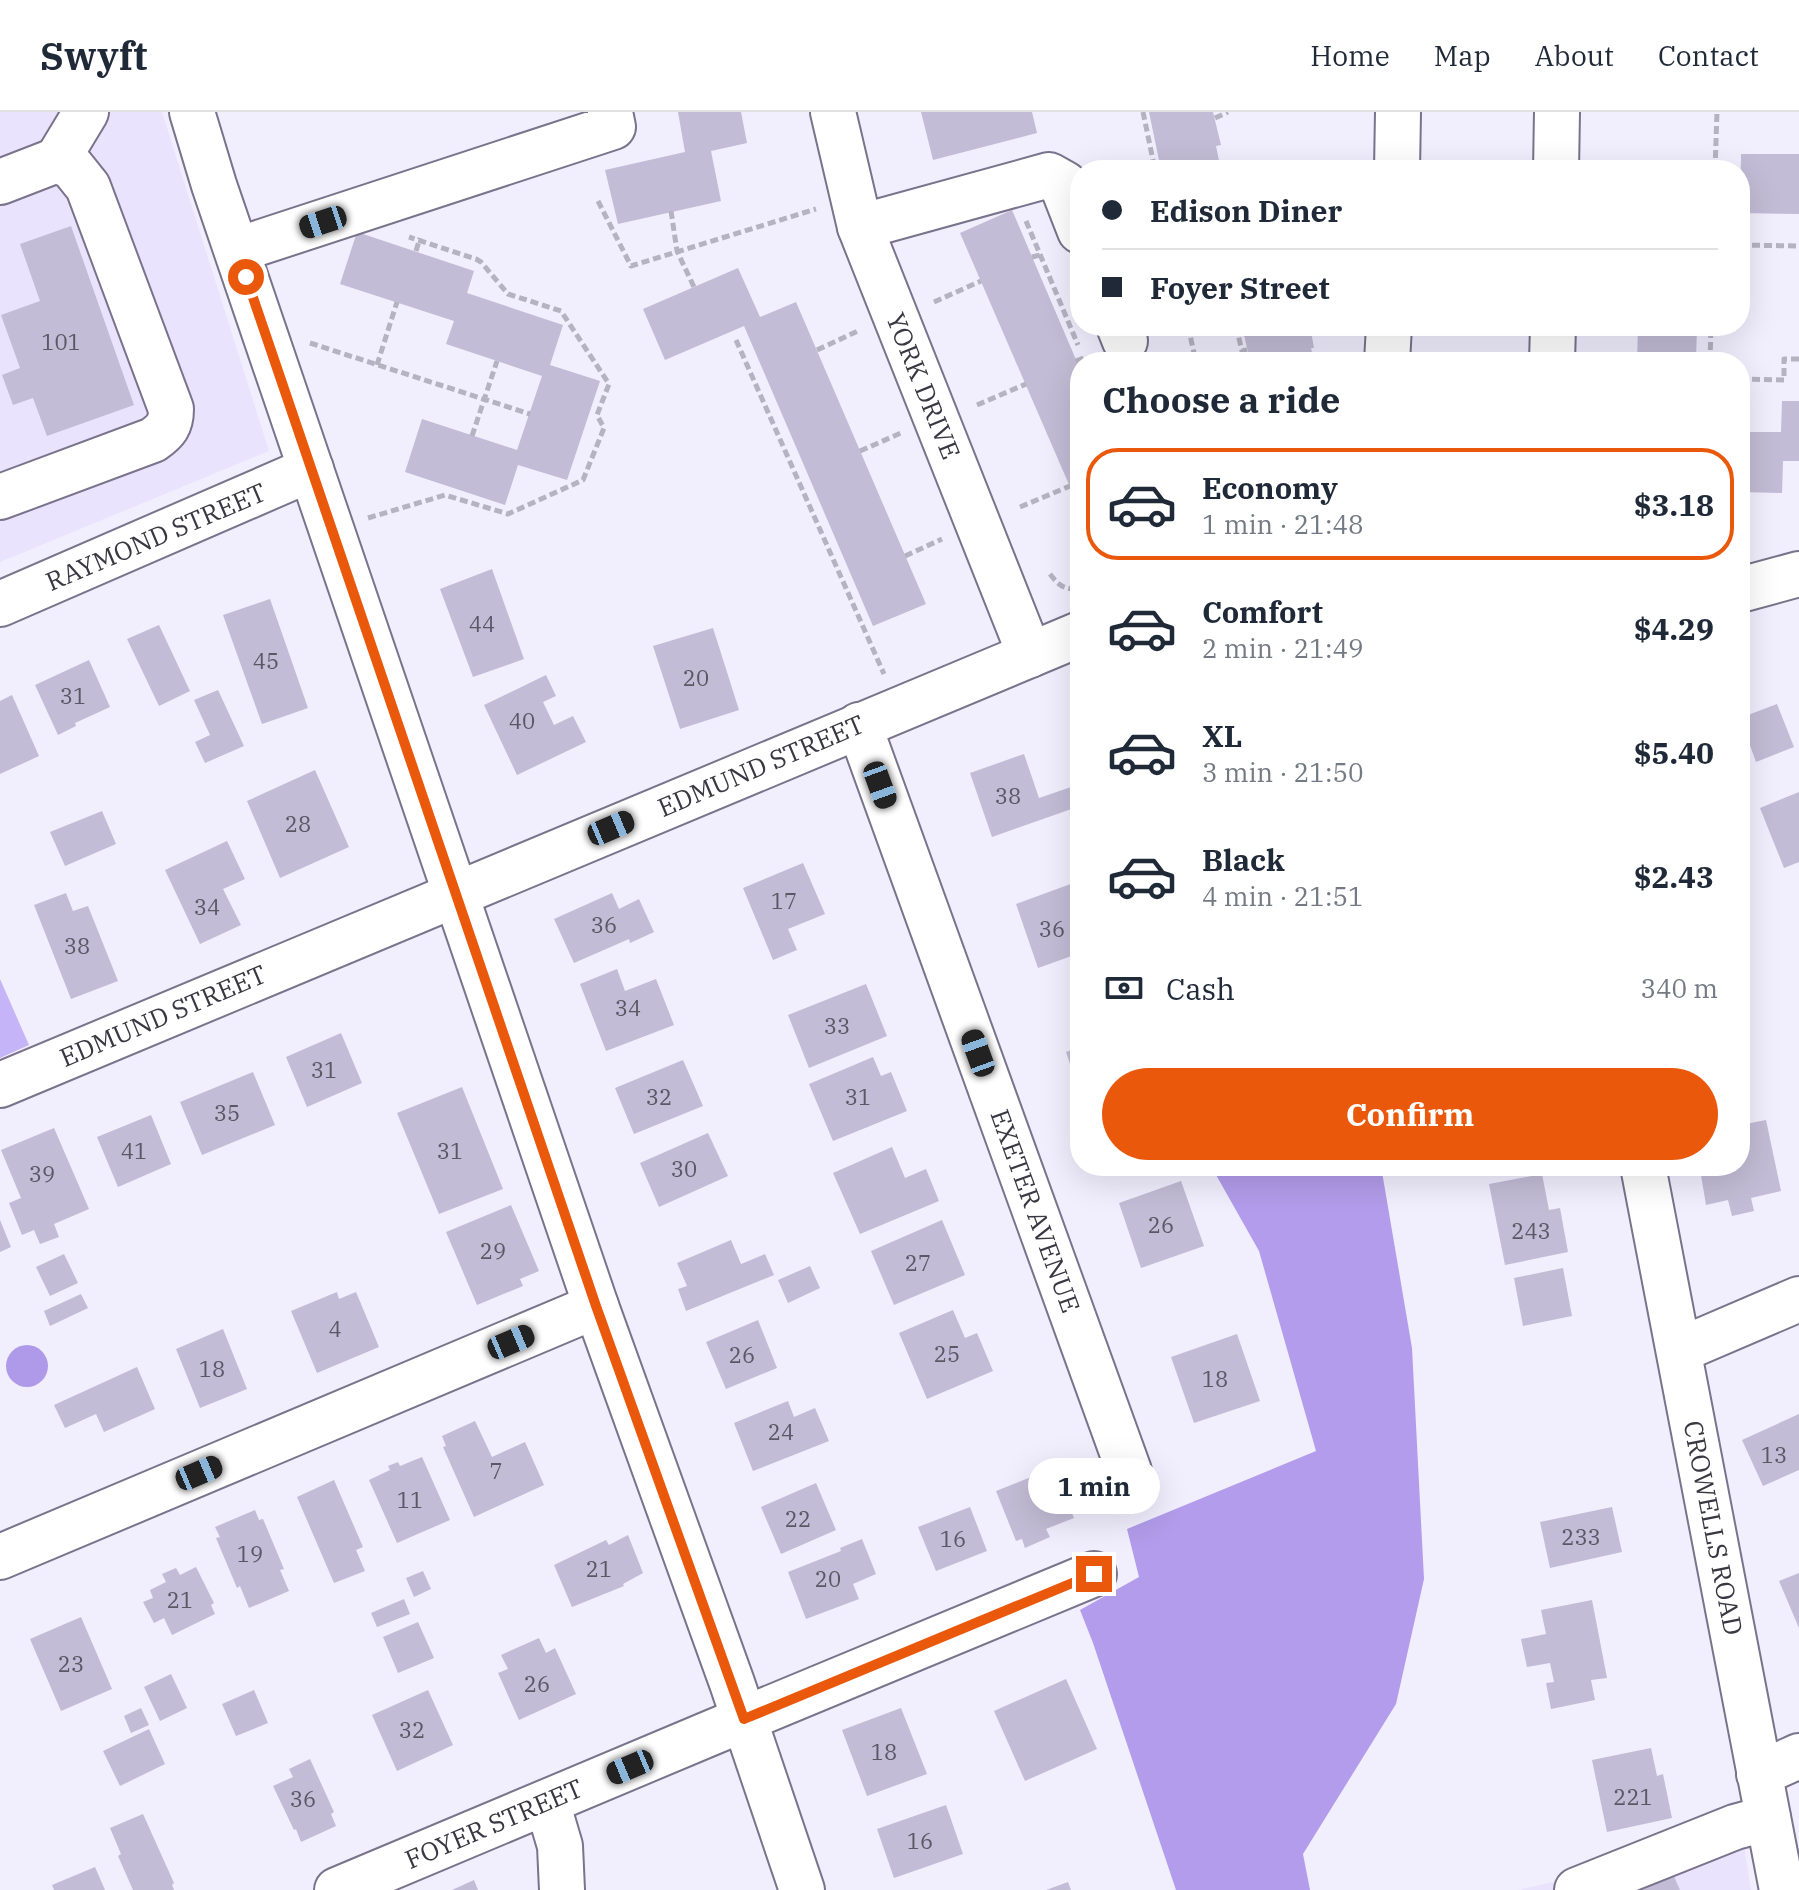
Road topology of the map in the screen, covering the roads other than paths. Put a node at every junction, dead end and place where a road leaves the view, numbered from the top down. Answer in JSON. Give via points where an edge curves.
{"nodes":[{"id":1,"x":86,"y":112,"type":"edge"},
{"id":2,"x":192,"y":112,"type":"edge"},
{"id":3,"x":610,"y":112,"type":"edge"},
{"id":4,"x":833,"y":112,"type":"edge"},
{"id":5,"x":1398,"y":112,"type":"edge"},
{"id":6,"x":1557,"y":112,"type":"edge"},
{"id":7,"x":57,"y":160,"type":"junction"},
{"id":8,"x":1397,"y":160,"type":"edge"},
{"id":9,"x":1556,"y":160,"type":"edge"},
{"id":10,"x":0,"y":182,"type":"edge"},
{"id":11,"x":1070,"y":205,"type":"edge"},
{"id":12,"x":860,"y":227,"type":"junction"},
{"id":13,"x":237,"y":250,"type":"junction"},
{"id":14,"x":311,"y":469,"type":"junction"},
{"id":15,"x":0,"y":497,"type":"edge"},
{"id":16,"x":1796,"y":583,"type":"edge"},
{"id":17,"x":1750,"y":589,"type":"edge"},
{"id":18,"x":2,"y":596,"type":"edge"},
{"id":19,"x":1070,"y":638,"type":"edge"},
{"id":20,"x":1030,"y":655,"type":"junction"},
{"id":21,"x":859,"y":725,"type":"junction"},
{"id":22,"x":455,"y":893,"type":"junction"},
{"id":23,"x":0,"y":1085,"type":"edge"},
{"id":24,"x":1645,"y":1176,"type":"edge"},
{"id":25,"x":1799,"y":1299,"type":"edge"},
{"id":26,"x":596,"y":1306,"type":"junction"},
{"id":27,"x":1680,"y":1350,"type":"junction"},
{"id":28,"x":1129,"y":1471,"type":"dead end"},
{"id":29,"x":0,"y":1557,"type":"edge"},
{"id":30,"x":1094,"y":1574,"type":"dead end"},
{"id":31,"x":744,"y":1719,"type":"junction"},
{"id":32,"x":1799,"y":1756,"type":"edge"},
{"id":33,"x":1759,"y":1774,"type":"junction"},
{"id":34,"x":547,"y":1802,"type":"junction"},
{"id":35,"x":1768,"y":1818,"type":"junction"},
{"id":36,"x":337,"y":1890,"type":"edge"},
{"id":37,"x":562,"y":1890,"type":"edge"},
{"id":38,"x":802,"y":1890,"type":"edge"},
{"id":39,"x":1577,"y":1890,"type":"edge"},
{"id":40,"x":1782,"y":1890,"type":"edge"}],
"edges":[{"from":1,"to":7,"type":"street"},
{"from":2,"to":13,"type":"street"},
{"from":3,"to":13,"type":"street","via":[[613,127]]},
{"from":4,"to":12,"type":"street","name":"YORK DRIVE"},
{"from":5,"to":8,"type":"street"},
{"from":6,"to":9,"type":"street"},
{"from":7,"to":10,"type":"street"},
{"from":7,"to":15,"type":"street","via":[[72,167],[88,187],[171,419],[153,440]]},
{"from":11,"to":12,"type":"street","via":[[1065,184],[1049,175]]},
{"from":12,"to":20,"type":"street","name":"YORK DRIVE"},
{"from":13,"to":14,"type":"street"},
{"from":14,"to":18,"type":"street","name":"RAYMOND STREET"},
{"from":14,"to":22,"type":"street"},
{"from":16,"to":17,"type":"street"},
{"from":19,"to":20,"type":"street","name":"EDMUND STREET"},
{"from":20,"to":21,"type":"street","name":"EDMUND STREET"},
{"from":21,"to":22,"type":"street","name":"EDMUND STREET"},
{"from":21,"to":28,"type":"street","name":"EXETER AVENUE"},
{"from":22,"to":23,"type":"street","name":"EDMUND STREET"},
{"from":22,"to":26,"type":"street"},
{"from":24,"to":27,"type":"street","name":"CROWELLS ROAD"},
{"from":25,"to":27,"type":"street"},
{"from":26,"to":29,"type":"street"},
{"from":26,"to":31,"type":"street"},
{"from":27,"to":33,"type":"street","name":"CROWELLS ROAD"},
{"from":30,"to":31,"type":"street","name":"FOYER STREET"},
{"from":31,"to":34,"type":"street","name":"FOYER STREET"},
{"from":31,"to":38,"type":"street"},
{"from":32,"to":33,"type":"street"},
{"from":33,"to":35,"type":"street","name":"CROWELLS ROAD"},
{"from":34,"to":36,"type":"street","name":"FOYER STREET"},
{"from":34,"to":37,"type":"street","via":[[560,1846]]},
{"from":35,"to":39,"type":"street"},
{"from":35,"to":40,"type":"street","name":"CROWELLS ROAD"}]}
